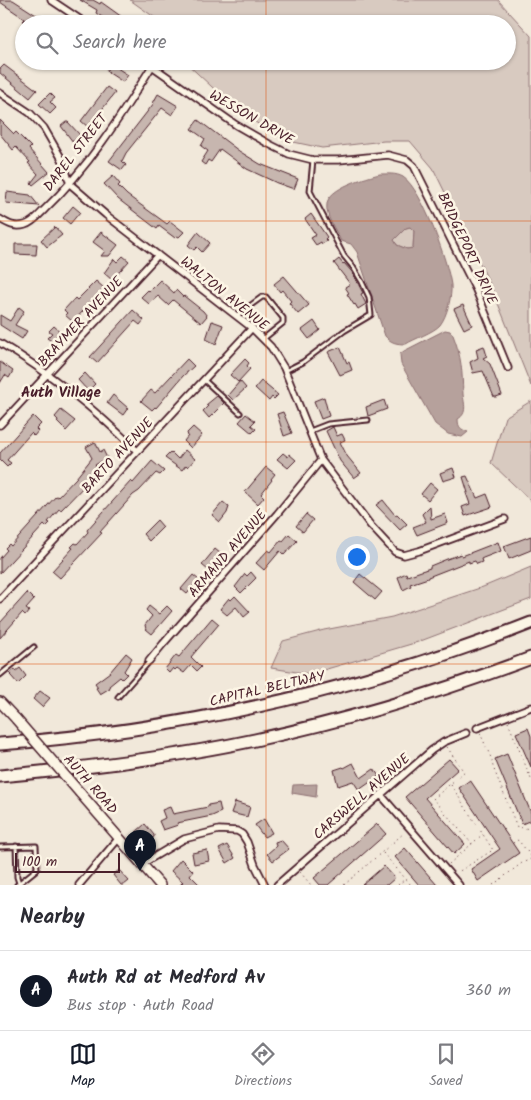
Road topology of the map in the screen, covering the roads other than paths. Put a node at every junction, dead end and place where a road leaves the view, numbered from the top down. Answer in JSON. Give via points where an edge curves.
{"nodes":[{"id":1,"x":50,"y":0,"type":"edge"},
{"id":2,"x":73,"y":15,"type":"edge"},
{"id":3,"x":149,"y":70,"type":"edge"},
{"id":4,"x":157,"y":70,"type":"edge"},
{"id":5,"x":0,"y":93,"type":"edge"},
{"id":6,"x":388,"y":155,"type":"joint"},
{"id":7,"x":313,"y":160,"type":"junction"},
{"id":8,"x":70,"y":184,"type":"junction"},
{"id":9,"x":0,"y":219,"type":"edge"},
{"id":10,"x":158,"y":255,"type":"junction"},
{"id":11,"x":236,"y":316,"type":"junction"},
{"id":12,"x":252,"y":328,"type":"junction"},
{"id":13,"x":263,"y":339,"type":"junction"},
{"id":14,"x":0,"y":342,"type":"edge"},
{"id":15,"x":508,"y":368,"type":"dead end"},
{"id":16,"x":285,"y":371,"type":"junction"},
{"id":17,"x":48,"y":374,"type":"junction"},
{"id":18,"x":204,"y":380,"type":"junction"},
{"id":19,"x":240,"y":413,"type":"dead end"},
{"id":20,"x":368,"y":420,"type":"dead end"},
{"id":21,"x":0,"y":425,"type":"edge"},
{"id":22,"x":309,"y":431,"type":"junction"},
{"id":23,"x":138,"y":451,"type":"junction"},
{"id":24,"x":320,"y":460,"type":"junction"},
{"id":25,"x":505,"y":519,"type":"dead end"},
{"id":26,"x":0,"y":599,"type":"edge"},
{"id":27,"x":531,"y":623,"type":"edge"},
{"id":28,"x":34,"y":646,"type":"dead end"},
{"id":29,"x":531,"y":658,"type":"edge"},
{"id":30,"x":149,"y":661,"type":"joint"},
{"id":31,"x":0,"y":675,"type":"edge"},
{"id":32,"x":118,"y":697,"type":"dead end"},
{"id":33,"x":0,"y":702,"type":"edge"},
{"id":34,"x":531,"y":707,"type":"edge"},
{"id":35,"x":477,"y":728,"type":"road end"},
{"id":36,"x":466,"y":733,"type":"dead end"},
{"id":37,"x":0,"y":744,"type":"edge"},
{"id":38,"x":0,"y":776,"type":"edge"},
{"id":39,"x":380,"y":795,"type":"junction"},
{"id":40,"x":119,"y":838,"type":"junction"},
{"id":41,"x":16,"y":846,"type":"junction"},
{"id":42,"x":0,"y":847,"type":"edge"},
{"id":43,"x":142,"y":864,"type":"junction"},
{"id":44,"x":18,"y":884,"type":"edge"},
{"id":45,"x":79,"y":885,"type":"edge"},
{"id":46,"x":160,"y":885,"type":"edge"},
{"id":47,"x":265,"y":885,"type":"edge"},
{"id":48,"x":277,"y":885,"type":"edge"},
{"id":49,"x":459,"y":885,"type":"edge"}],
"edges":[{"from":1,"to":2,"type":"street"},
{"from":3,"to":8,"type":"street","name":"DAREL STREET"},
{"from":4,"to":7,"type":"street","name":"WESSON DRIVE","via":[[260,140],[289,154]]},
{"from":5,"to":8,"type":"street","via":[[30,113],[44,128],[63,161]]},
{"from":6,"to":7,"type":"street","name":"WESSON DRIVE"},
{"from":6,"to":15,"type":"street","name":"BRIDGEPORT DRIVE","via":[[407,160],[414,166],[476,290]]},
{"from":7,"to":16,"type":"lane","via":[[310,191],[344,256],[362,282],[369,298],[371,315]]},
{"from":8,"to":9,"type":"street","name":"DAREL STREET","via":[[30,223],[12,226]]},
{"from":8,"to":10,"type":"street","name":"WALTON AVENUE"},
{"from":10,"to":11,"type":"street","name":"WALTON AVENUE"},
{"from":10,"to":17,"type":"street","name":"BRAYMER AVENUE"},
{"from":11,"to":12,"type":"street","name":"WALTON AVENUE"},
{"from":11,"to":13,"type":"lane","via":[[262,296],[266,297],[283,318],[283,323]]},
{"from":12,"to":13,"type":"street","name":"WALTON AVENUE"},
{"from":12,"to":18,"type":"street","name":"BARTO AVENUE"},
{"from":13,"to":16,"type":"street","name":"WALTON AVENUE"},
{"from":14,"to":17,"type":"street"},
{"from":16,"to":22,"type":"street","name":"WALTON AVENUE"},
{"from":17,"to":21,"type":"street","name":"BRAYMER AVENUE"},
{"from":17,"to":23,"type":"street","via":[[106,420]]},
{"from":18,"to":19,"type":"lane"},
{"from":18,"to":23,"type":"street","name":"BARTO AVENUE"},
{"from":20,"to":22,"type":"lane","via":[[328,424]]},
{"from":22,"to":24,"type":"street","name":"WALTON AVENUE"},
{"from":23,"to":26,"type":"street","name":"BARTO AVENUE"},
{"from":24,"to":25,"type":"street","name":"WALTON AVENUE","via":[[390,548],[404,555]]},
{"from":24,"to":30,"type":"street","name":"ARMAND AVENUE"},
{"from":27,"to":37,"type":"highway","name":"CAPITAL BELTWAY","via":[[403,668],[268,704],[147,727]]},
{"from":28,"to":31,"type":"lane"},
{"from":29,"to":38,"type":"highway","via":[[412,700],[256,740],[109,765]]},
{"from":30,"to":32,"type":"lane"},
{"from":33,"to":40,"type":"main road","name":"AUTH ROAD","bridge":true},
{"from":34,"to":35,"type":"street"},
{"from":36,"to":39,"type":"street","name":"CARSWELL AVENUE","via":[[432,750]]},
{"from":39,"to":48,"type":"street","name":"CARSWELL AVENUE"},
{"from":39,"to":49,"type":"street"},
{"from":40,"to":43,"type":"main road","name":"AUTH ROAD"},
{"from":40,"to":45,"type":"street"},
{"from":41,"to":42,"type":"lane"},
{"from":41,"to":44,"type":"lane"},
{"from":41,"to":44,"type":"lane","via":[[36,846],[37,869]]},
{"from":43,"to":46,"type":"main road","name":"AUTH ROAD"},
{"from":43,"to":47,"type":"street","via":[[184,839],[219,830],[237,831],[247,842]]}]}
